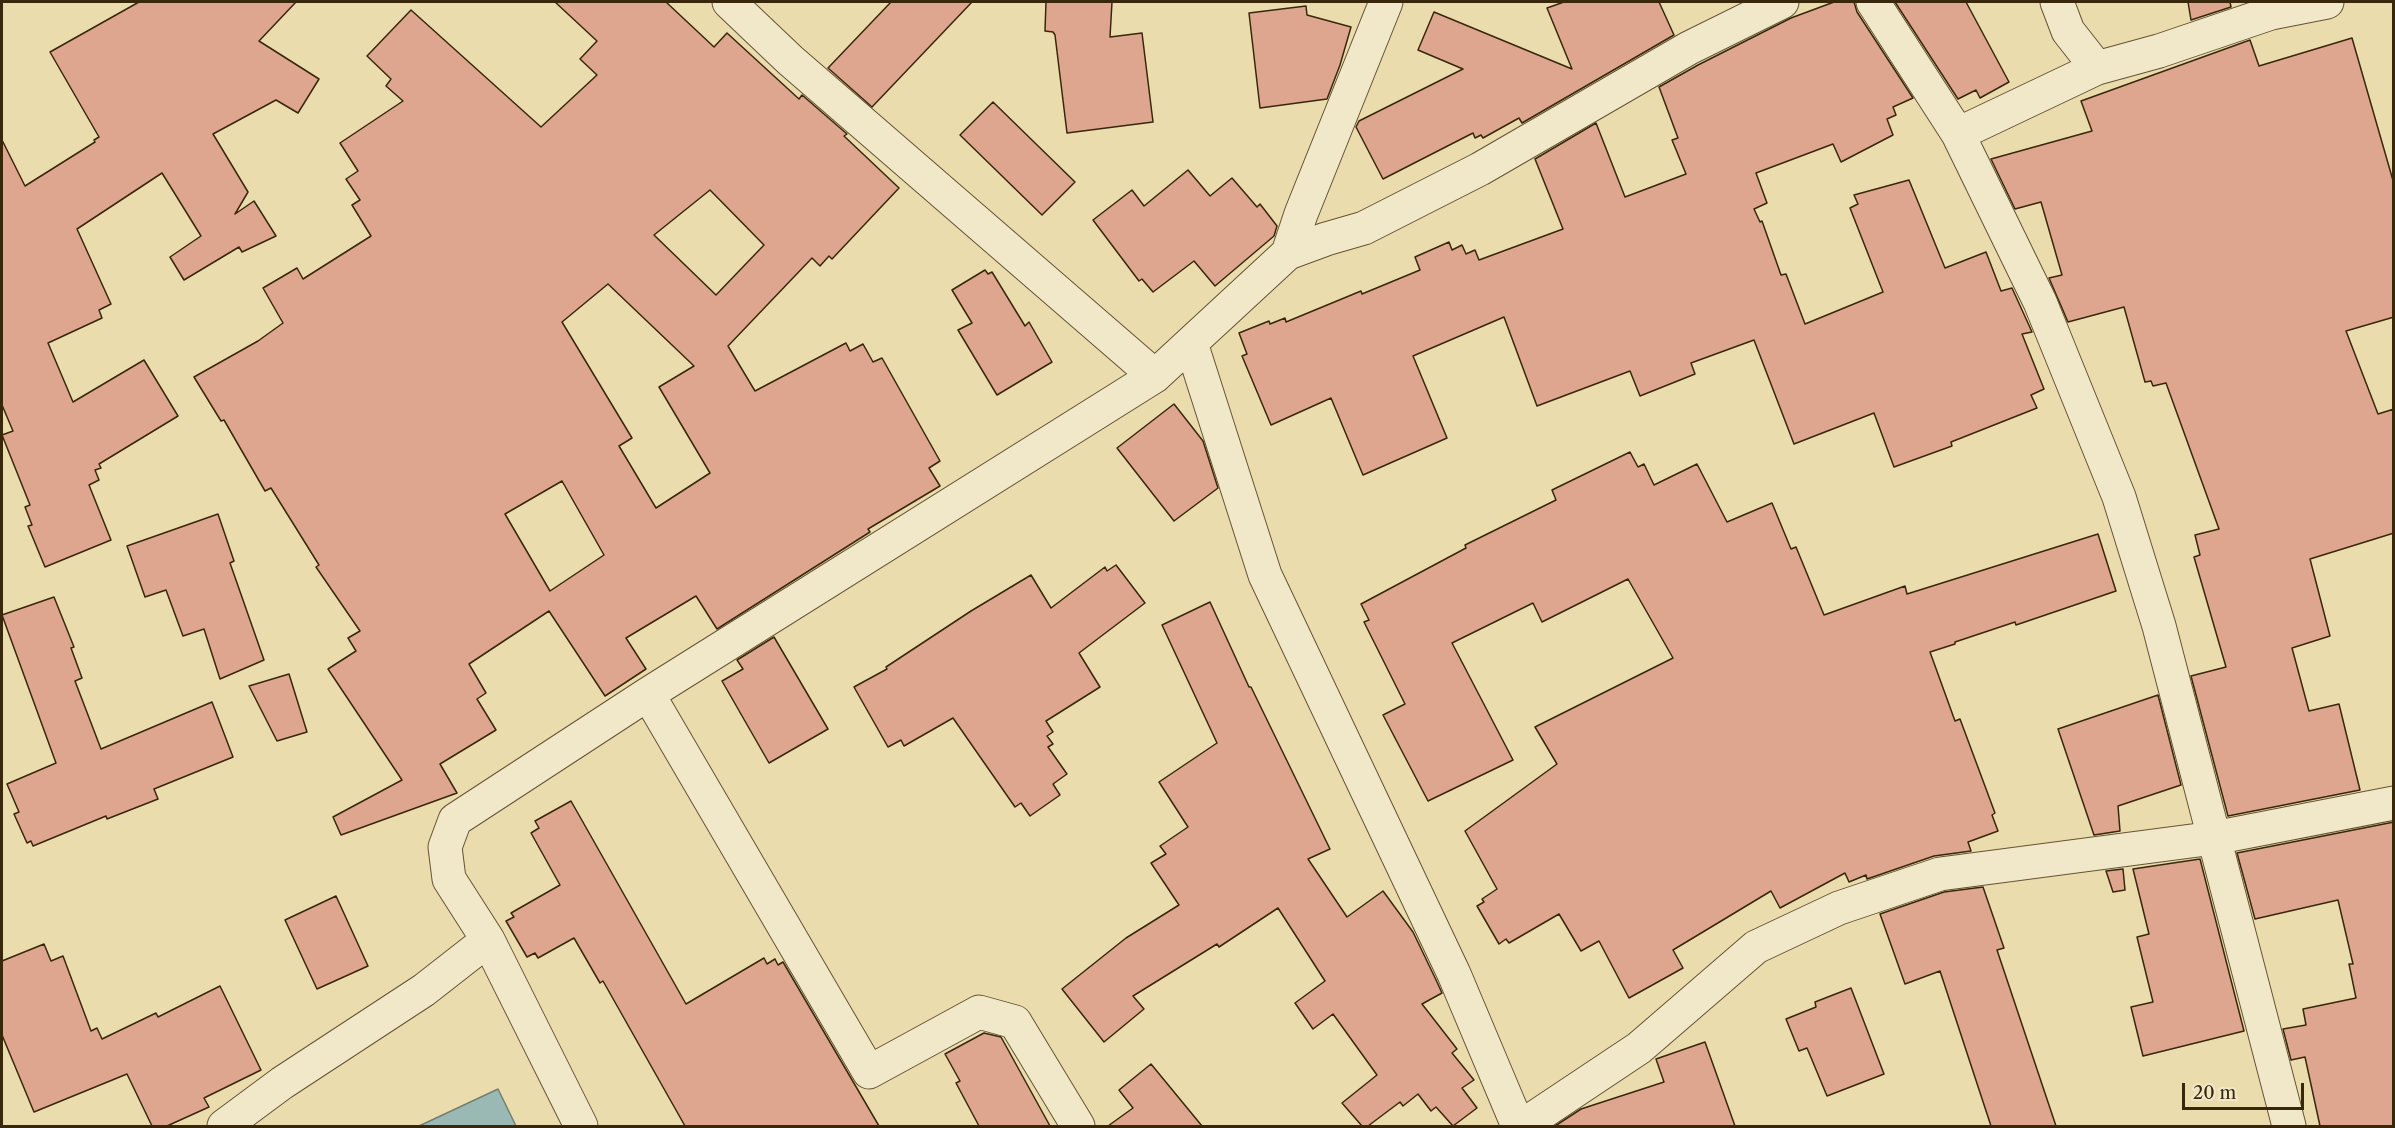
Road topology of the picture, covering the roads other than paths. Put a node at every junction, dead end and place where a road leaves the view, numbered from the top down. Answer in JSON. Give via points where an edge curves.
{"nodes":[{"id":1,"x":729,"y":2,"type":"edge"},
{"id":2,"x":1386,"y":2,"type":"edge"},
{"id":3,"x":1782,"y":2,"type":"edge"},
{"id":4,"x":1873,"y":2,"type":"edge"},
{"id":5,"x":2057,"y":2,"type":"edge"},
{"id":6,"x":2327,"y":2,"type":"edge"},
{"id":7,"x":2097,"y":68,"type":"junction"},
{"id":8,"x":1958,"y":134,"type":"junction"},
{"id":9,"x":1288,"y":253,"type":"junction"},
{"id":10,"x":1191,"y":343,"type":"junction"},
{"id":11,"x":1155,"y":376,"type":"junction"},
{"id":12,"x":648,"y":694,"type":"junction"},
{"id":13,"x":2394,"y":803,"type":"edge"},
{"id":14,"x":2214,"y":838,"type":"junction"},
{"id":15,"x":488,"y":940,"type":"junction"},
{"id":16,"x":224,"y":1126,"type":"edge"},
{"id":17,"x":581,"y":1126,"type":"edge"},
{"id":18,"x":1077,"y":1126,"type":"edge"},
{"id":19,"x":1520,"y":1126,"type":"edge"},
{"id":20,"x":2289,"y":1126,"type":"edge"}],
"edges":[{"from":1,"to":11,"type":"street"},
{"from":2,"to":9,"type":"street"},
{"from":3,"to":9,"type":"street","via":[[1689,48],[1480,169],[1364,228]]},
{"from":4,"to":8,"type":"street"},
{"from":5,"to":7,"type":"street","via":[[2068,31]]},
{"from":6,"to":7,"type":"street","via":[[2271,13]]},
{"from":7,"to":8,"type":"street"},
{"from":8,"to":14,"type":"street","via":[[2040,302],[2119,497],[2159,626]]},
{"from":9,"to":10,"type":"street"},
{"from":10,"to":11,"type":"street"},
{"from":10,"to":19,"type":"street","via":[[1265,575],[1454,974]]},
{"from":11,"to":12,"type":"street"},
{"from":12,"to":15,"type":"street","via":[[455,820],[445,846],[449,879]]},
{"from":12,"to":18,"type":"street","via":[[869,1072],[979,1012],[1016,1022]]},
{"from":13,"to":14,"type":"street"},
{"from":14,"to":19,"type":"street","via":[[1940,874],[1839,908],[1756,947],[1639,1047]]},
{"from":14,"to":20,"type":"street"},
{"from":15,"to":16,"type":"street","via":[[424,990]]},
{"from":15,"to":17,"type":"street"}]}
